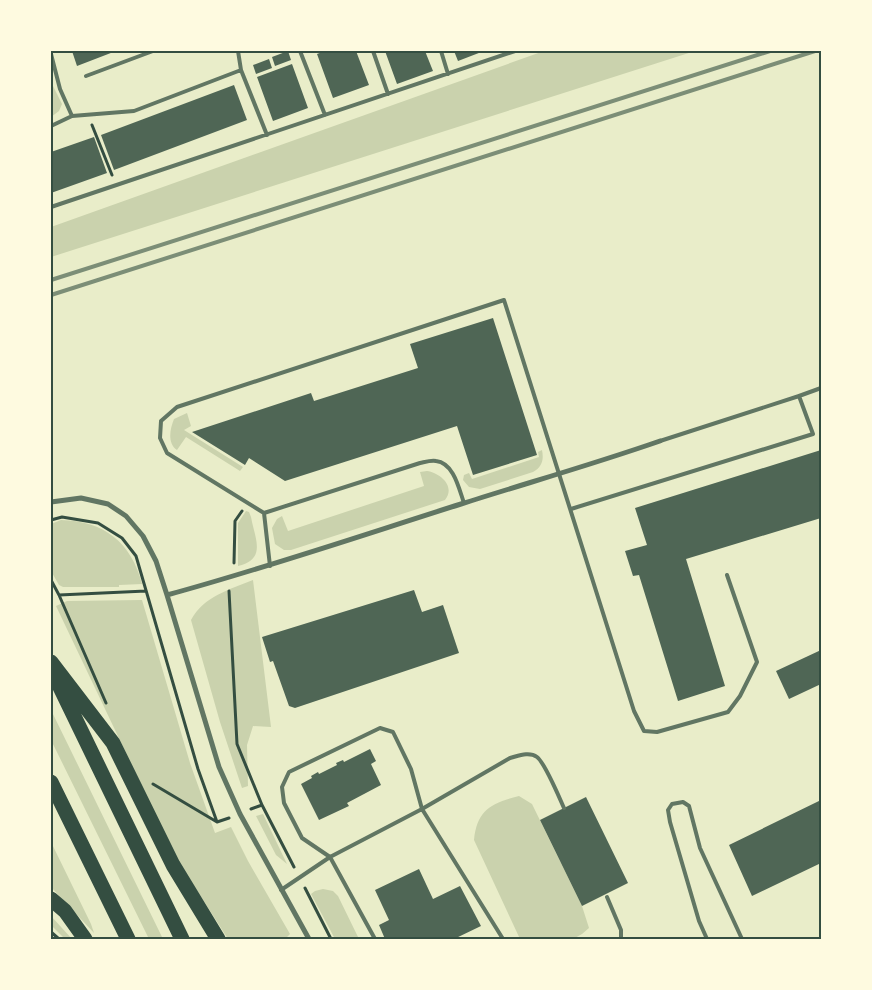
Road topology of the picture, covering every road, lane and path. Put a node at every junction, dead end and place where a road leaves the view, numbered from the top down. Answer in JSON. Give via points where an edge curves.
{"nodes":[{"id":1,"x":154,"y":51,"type":"edge"},
{"id":2,"x":238,"y":51,"type":"edge"},
{"id":3,"x":300,"y":51,"type":"edge"},
{"id":4,"x":373,"y":51,"type":"edge"},
{"id":5,"x":441,"y":51,"type":"edge"},
{"id":6,"x":516,"y":51,"type":"edge"},
{"id":7,"x":508,"y":52,"type":"edge"},
{"id":8,"x":51,"y":54,"type":"edge"},
{"id":9,"x":241,"y":70,"type":"junction"},
{"id":10,"x":448,"y":74,"type":"junction"},
{"id":11,"x":86,"y":76,"type":"dead end"},
{"id":12,"x":388,"y":94,"type":"junction"},
{"id":13,"x":88,"y":114,"type":"junction"},
{"id":14,"x":325,"y":115,"type":"junction"},
{"id":15,"x":72,"y":116,"type":"junction"},
{"id":16,"x":51,"y":126,"type":"edge"},
{"id":17,"x":266,"y":135,"type":"junction"},
{"id":18,"x":116,"y":185,"type":"junction"},
{"id":19,"x":51,"y":207,"type":"edge"},
{"id":20,"x":821,"y":388,"type":"edge"},
{"id":21,"x":800,"y":396,"type":"junction"},
{"id":22,"x":660,"y":441,"type":"joint"},
{"id":23,"x":559,"y":474,"type":"junction"},
{"id":24,"x":51,"y":502,"type":"edge"},
{"id":25,"x":247,"y":502,"type":"junction"},
{"id":26,"x":464,"y":503,"type":"junction"},
{"id":27,"x":571,"y":509,"type":"junction"},
{"id":28,"x":264,"y":513,"type":"junction"},
{"id":29,"x":270,"y":566,"type":"junction"},
{"id":30,"x":727,"y":575,"type":"dead end"},
{"id":31,"x":232,"y":577,"type":"junction"},
{"id":32,"x":51,"y":580,"type":"edge"},
{"id":33,"x":146,"y":591,"type":"dead end"},
{"id":34,"x":58,"y":595,"type":"junction"},
{"id":35,"x":167,"y":595,"type":"junction"},
{"id":36,"x":51,"y":662,"type":"edge"},
{"id":37,"x":51,"y":668,"type":"edge"},
{"id":38,"x":110,"y":712,"type":"dead end"},
{"id":39,"x":51,"y":782,"type":"edge"},
{"id":40,"x":149,"y":782,"type":"dead end"},
{"id":41,"x":262,"y":805,"type":"dead end"},
{"id":42,"x":564,"y":808,"type":"dead end"},
{"id":43,"x":422,"y":809,"type":"junction"},
{"id":44,"x":218,"y":822,"type":"dead end"},
{"id":45,"x":330,"y":857,"type":"junction"},
{"id":46,"x":281,"y":890,"type":"junction"},
{"id":47,"x":607,"y":897,"type":"dead end"},
{"id":48,"x":51,"y":900,"type":"edge"},
{"id":49,"x":51,"y":932,"type":"edge"},
{"id":50,"x":59,"y":939,"type":"edge"},
{"id":51,"x":85,"y":939,"type":"edge"},
{"id":52,"x":128,"y":939,"type":"edge"},
{"id":53,"x":182,"y":939,"type":"edge"},
{"id":54,"x":218,"y":939,"type":"edge"},
{"id":55,"x":309,"y":939,"type":"edge"},
{"id":56,"x":374,"y":939,"type":"edge"},
{"id":57,"x":503,"y":939,"type":"edge"},
{"id":58,"x":621,"y":939,"type":"edge"},
{"id":59,"x":707,"y":939,"type":"edge"},
{"id":60,"x":742,"y":939,"type":"edge"}],
"edges":[{"from":1,"to":11,"type":"lane"},
{"from":2,"to":9,"type":"lane"},
{"from":3,"to":14,"type":"lane"},
{"from":4,"to":12,"type":"lane"},
{"from":5,"to":10,"type":"lane"},
{"from":6,"to":7,"type":"lane"},
{"from":7,"to":10,"type":"lane"},
{"from":8,"to":15,"type":"lane","via":[[60,89]]},
{"from":9,"to":13,"type":"lane","via":[[134,111]]},
{"from":9,"to":17,"type":"lane"},
{"from":10,"to":12,"type":"lane"},
{"from":12,"to":14,"type":"lane"},
{"from":13,"to":15,"type":"lane"},
{"from":13,"to":18,"type":"path"},
{"from":14,"to":17,"type":"lane"},
{"from":15,"to":16,"type":"lane"},
{"from":17,"to":18,"type":"lane"},
{"from":18,"to":19,"type":"lane"},
{"from":20,"to":21,"type":"lane"},
{"from":21,"to":22,"type":"lane"},
{"from":21,"to":27,"type":"lane","via":[[813,434]]},
{"from":22,"to":23,"type":"street"},
{"from":23,"to":25,"type":"lane","via":[[504,300],[177,407],[161,420],[160,438],[167,453]]},
{"from":23,"to":26,"type":"street"},
{"from":23,"to":27,"type":"lane"},
{"from":24,"to":35,"type":"street","via":[[88,499],[108,504],[126,516],[149,547]]},
{"from":25,"to":28,"type":"lane"},
{"from":25,"to":31,"type":"path","via":[[235,521]]},
{"from":26,"to":28,"type":"lane","via":[[448,467],[437,461],[420,463]]},
{"from":26,"to":29,"type":"street"},
{"from":27,"to":30,"type":"lane","via":[[634,711],[644,731],[657,732],[728,712],[740,696],[757,662]]},
{"from":28,"to":29,"type":"lane"},
{"from":29,"to":31,"type":"street"},
{"from":31,"to":35,"type":"street"},
{"from":31,"to":41,"type":"path","via":[[229,588],[237,744]]},
{"from":32,"to":34,"type":"path"},
{"from":33,"to":34,"type":"path"},
{"from":34,"to":38,"type":"path"},
{"from":35,"to":46,"type":"street","via":[[219,767]]},
{"from":36,"to":54,"type":"highway","via":[[113,743],[174,865]]},
{"from":37,"to":53,"type":"highway"},
{"from":39,"to":52,"type":"highway"},
{"from":40,"to":44,"type":"path"},
{"from":42,"to":43,"type":"lane","via":[[537,757],[525,754],[510,758]]},
{"from":43,"to":45,"type":"lane"},
{"from":43,"to":45,"type":"lane","via":[[411,768],[393,732],[380,728],[288,772],[282,788],[284,804],[302,838]]},
{"from":43,"to":57,"type":"lane"},
{"from":45,"to":46,"type":"lane"},
{"from":45,"to":56,"type":"lane"},
{"from":46,"to":55,"type":"street"},
{"from":47,"to":58,"type":"lane","via":[[622,930]]},
{"from":48,"to":51,"type":"highway","via":[[65,911]]},
{"from":49,"to":50,"type":"path"},
{"from":59,"to":60,"type":"lane","via":[[670,822],[668,810],[672,804],[682,802],[689,806],[700,848]]}]}
